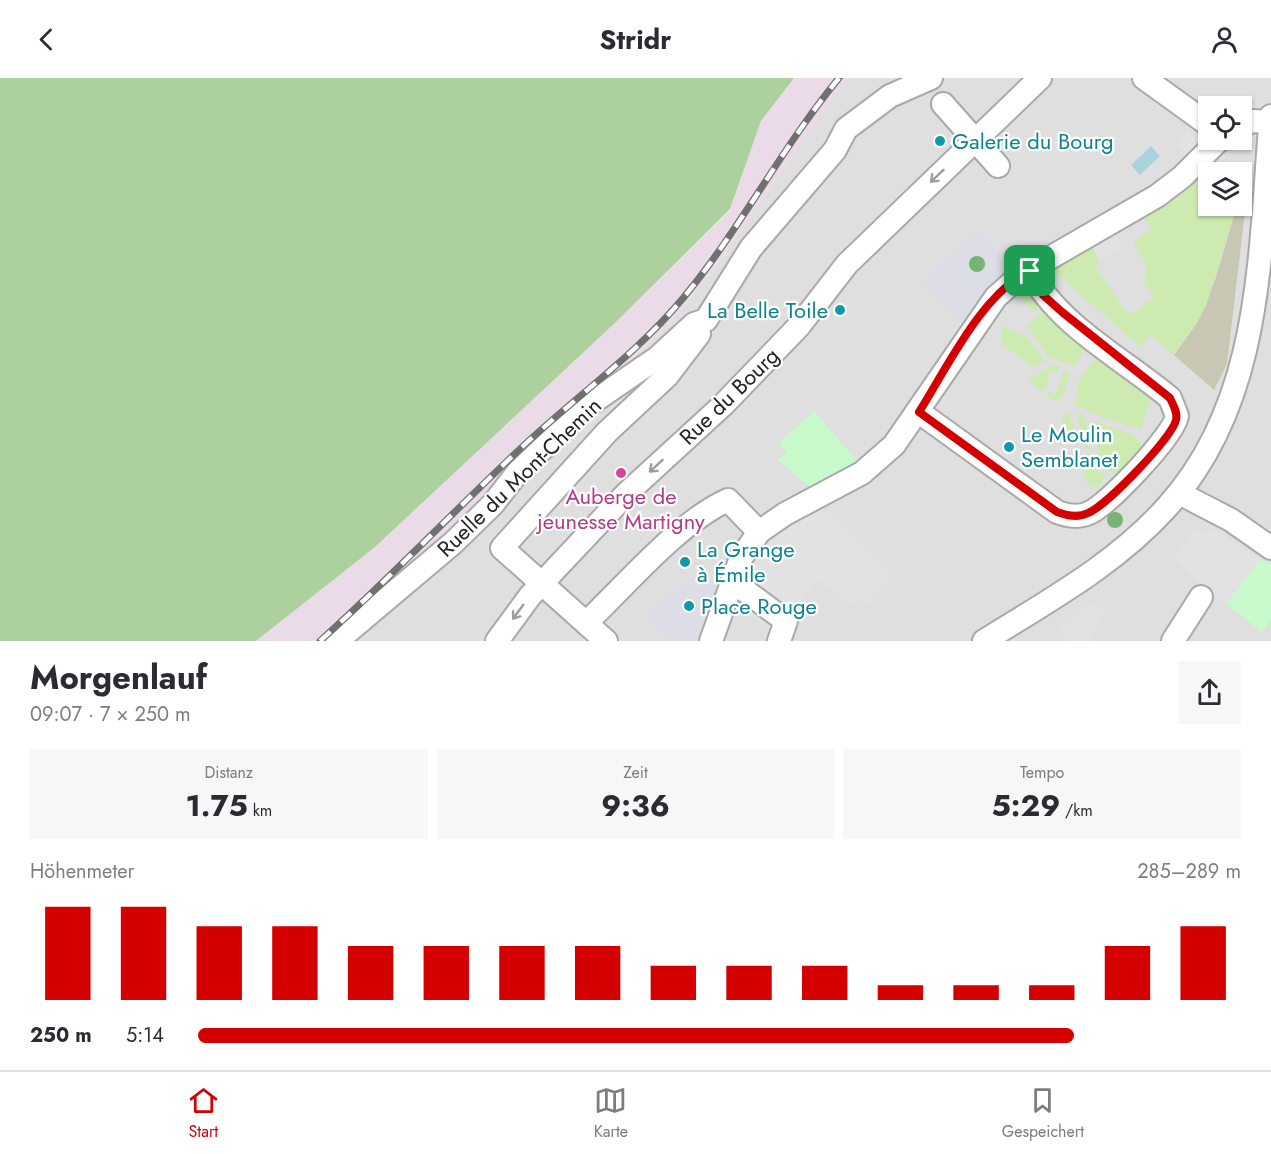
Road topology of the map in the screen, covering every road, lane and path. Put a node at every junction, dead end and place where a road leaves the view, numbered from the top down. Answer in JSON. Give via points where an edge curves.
{"nodes":[{"id":1,"x":931,"y":78,"type":"edge"},
{"id":2,"x":1040,"y":78,"type":"edge"},
{"id":3,"x":1144,"y":78,"type":"edge"},
{"id":4,"x":943,"y":104,"type":"dead end"},
{"id":5,"x":1271,"y":116,"type":"edge"},
{"id":6,"x":1198,"y":117,"type":"edge"},
{"id":7,"x":1252,"y":121,"type":"edge"},
{"id":8,"x":1270,"y":122,"type":"edge"},
{"id":9,"x":974,"y":141,"type":"junction"},
{"id":10,"x":1209,"y":150,"type":"edge"},
{"id":11,"x":998,"y":166,"type":"dead end"},
{"id":12,"x":1030,"y":271,"type":"junction"},
{"id":13,"x":706,"y":320,"type":"junction"},
{"id":14,"x":919,"y":412,"type":"junction"},
{"id":15,"x":1179,"y":493,"type":"junction"},
{"id":16,"x":759,"y":532,"type":"junction"},
{"id":17,"x":1271,"y":548,"type":"edge"},
{"id":18,"x":732,"y":581,"type":"junction"},
{"id":19,"x":542,"y":584,"type":"junction"},
{"id":20,"x":1201,"y":597,"type":"dead end"},
{"id":21,"x":592,"y":633,"type":"edge"},
{"id":22,"x":337,"y":641,"type":"edge"},
{"id":23,"x":497,"y":641,"type":"edge"},
{"id":24,"x":711,"y":641,"type":"edge"},
{"id":25,"x":779,"y":641,"type":"edge"},
{"id":26,"x":984,"y":641,"type":"edge"},
{"id":27,"x":1173,"y":641,"type":"edge"}],
"edges":[{"from":1,"to":13,"type":"street","name":"Ruelle du Mont-Chemin","via":[[890,96],[846,129],[835,150],[751,248]]},
{"from":2,"to":9,"type":"street","name":"Rue du Bourg"},
{"from":3,"to":6,"type":"street"},
{"from":4,"to":9,"type":"street"},
{"from":5,"to":8,"type":"street"},
{"from":7,"to":8,"type":"street"},
{"from":8,"to":15,"type":"street","via":[[1256,295],[1245,356],[1221,427]]},
{"from":9,"to":11,"type":"street"},
{"from":9,"to":19,"type":"street","name":"Rue du Bourg","one_way":true,"via":[[847,264],[784,342],[723,405],[627,493]]},
{"from":10,"to":12,"type":"street","via":[[1157,196]]},
{"from":12,"to":14,"type":"street","via":[[1017,278],[987,308]]},
{"from":12,"to":14,"type":"street","via":[[1043,295],[1170,398],[1176,421],[1150,456],[1098,507],[1073,516],[1057,512]]},
{"from":13,"to":19,"type":"street","name":"Ruelle du Mont-Chemin","via":[[668,376],[607,432],[502,548]]},
{"from":13,"to":22,"type":"street","name":"Ruelle du Mont-Chemin","via":[[694,324],[657,358],[587,406],[518,472],[493,504],[453,543]]},
{"from":14,"to":16,"type":"street","via":[[894,445],[862,473]]},
{"from":15,"to":17,"type":"street","via":[[1231,520]]},
{"from":15,"to":26,"type":"street","via":[[1087,577]]},
{"from":16,"to":18,"type":"street","via":[[741,558]]},
{"from":16,"to":21,"type":"street","via":[[728,500],[715,506],[676,538]]},
{"from":18,"to":24,"type":"street"},
{"from":18,"to":25,"type":"street","via":[[786,621]]},
{"from":19,"to":21,"type":"street"},
{"from":19,"to":23,"type":"street","name":"Rue du Bourg","one_way":true},
{"from":20,"to":27,"type":"street"}]}
